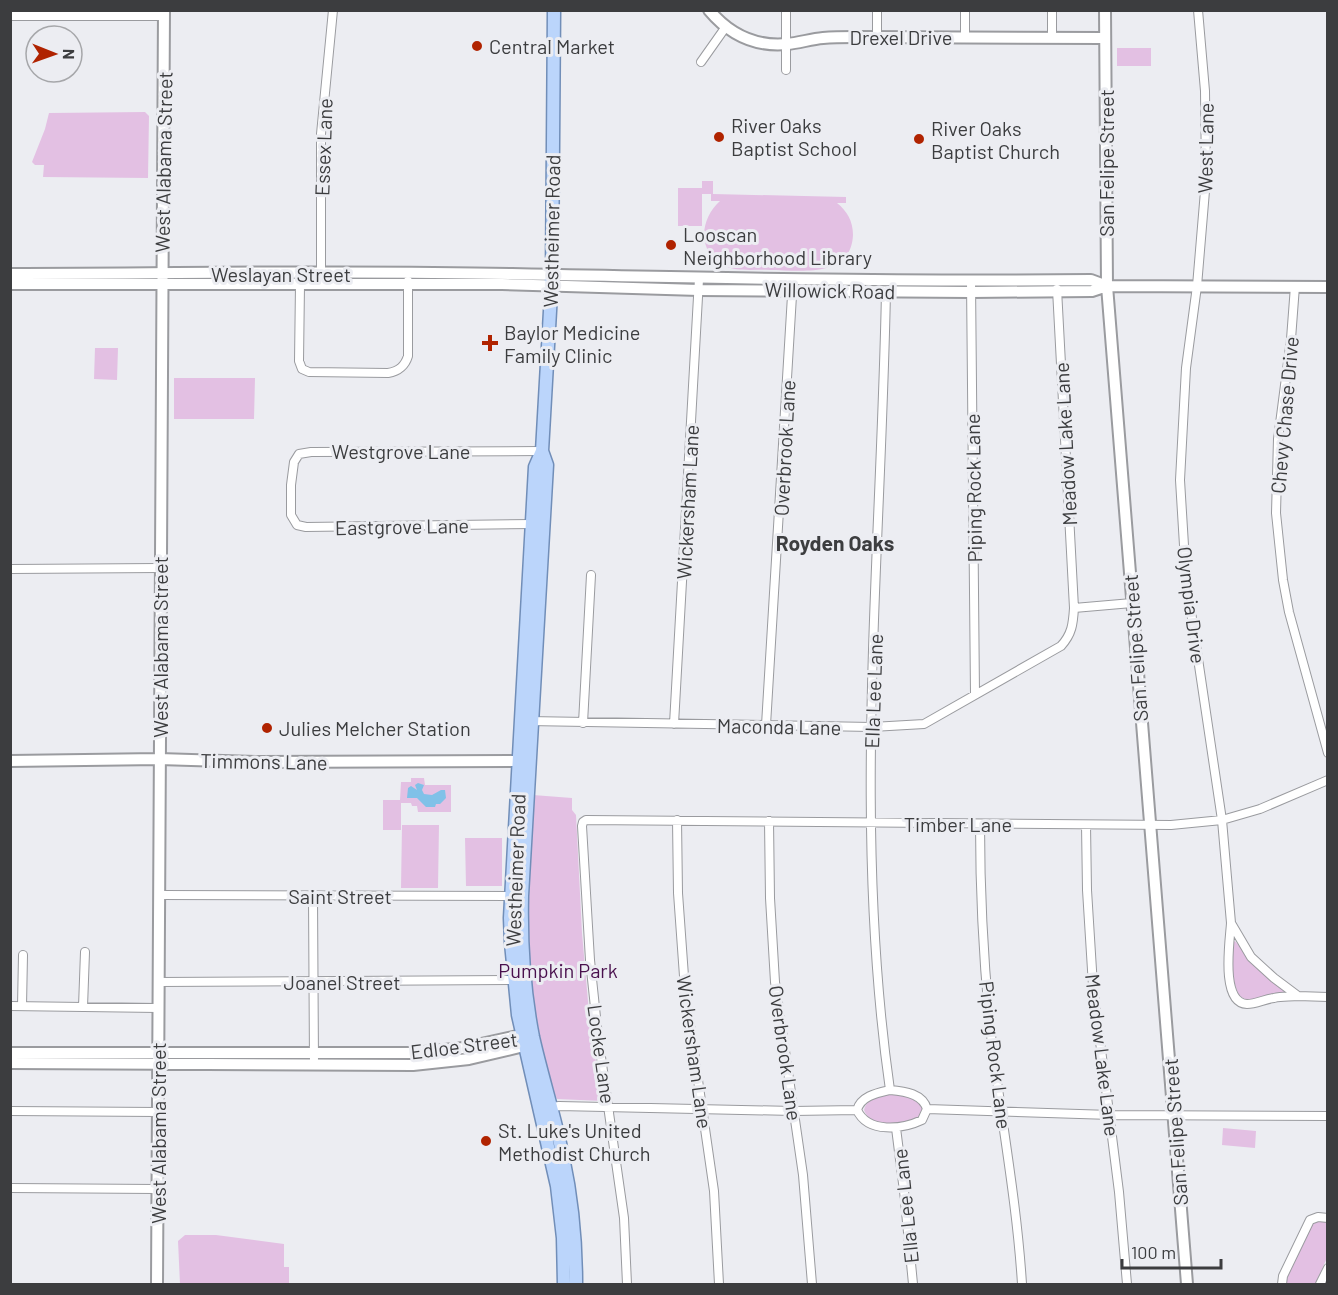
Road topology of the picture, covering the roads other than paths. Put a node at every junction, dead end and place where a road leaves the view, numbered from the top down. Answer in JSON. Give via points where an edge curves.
{"nodes":[{"id":1,"x":333,"y":10,"type":"edge"},
{"id":2,"x":554,"y":10,"type":"edge"},
{"id":3,"x":709,"y":10,"type":"edge"},
{"id":4,"x":786,"y":10,"type":"edge"},
{"id":5,"x":877,"y":10,"type":"edge"},
{"id":6,"x":965,"y":10,"type":"edge"},
{"id":7,"x":1052,"y":10,"type":"edge"},
{"id":8,"x":1105,"y":10,"type":"edge"},
{"id":9,"x":1198,"y":10,"type":"edge"},
{"id":10,"x":164,"y":13,"type":"edge"},
{"id":11,"x":10,"y":16,"type":"edge"},
{"id":12,"x":725,"y":28,"type":"junction"},
{"id":13,"x":877,"y":37,"type":"junction"},
{"id":14,"x":965,"y":37,"type":"junction"},
{"id":15,"x":1052,"y":38,"type":"junction"},
{"id":16,"x":1105,"y":38,"type":"junction"},
{"id":17,"x":786,"y":44,"type":"junction"},
{"id":18,"x":701,"y":62,"type":"dead end"},
{"id":19,"x":786,"y":70,"type":"dead end"},
{"id":20,"x":10,"y":274,"type":"edge"},
{"id":21,"x":162,"y":279,"type":"junction"},
{"id":22,"x":321,"y":279,"type":"junction"},
{"id":23,"x":408,"y":279,"type":"junction"},
{"id":24,"x":552,"y":281,"type":"junction"},
{"id":25,"x":10,"y":284,"type":"edge"},
{"id":26,"x":699,"y":284,"type":"junction"},
{"id":27,"x":793,"y":284,"type":"junction"},
{"id":28,"x":883,"y":284,"type":"junction"},
{"id":29,"x":300,"y":285,"type":"junction"},
{"id":30,"x":1057,"y":286,"type":"junction"},
{"id":31,"x":1107,"y":286,"type":"junction"},
{"id":32,"x":1197,"y":286,"type":"junction"},
{"id":33,"x":1295,"y":286,"type":"junction"},
{"id":34,"x":971,"y":287,"type":"junction"},
{"id":35,"x":1328,"y":287,"type":"edge"},
{"id":36,"x":542,"y":451,"type":"junction"},
{"id":37,"x":291,"y":491,"type":"joint"},
{"id":38,"x":538,"y":524,"type":"junction"},
{"id":39,"x":160,"y":568,"type":"junction"},
{"id":40,"x":10,"y":569,"type":"edge"},
{"id":41,"x":591,"y":576,"type":"dead end"},
{"id":42,"x":1132,"y":603,"type":"junction"},
{"id":43,"x":1074,"y":608,"type":"junction"},
{"id":44,"x":975,"y":694,"type":"junction"},
{"id":45,"x":526,"y":721,"type":"junction"},
{"id":46,"x":583,"y":723,"type":"junction"},
{"id":47,"x":674,"y":724,"type":"junction"},
{"id":48,"x":766,"y":725,"type":"junction"},
{"id":49,"x":872,"y":727,"type":"junction"},
{"id":50,"x":1328,"y":753,"type":"edge"},
{"id":51,"x":159,"y":759,"type":"junction"},
{"id":52,"x":10,"y":761,"type":"edge"},
{"id":53,"x":518,"y":761,"type":"junction"},
{"id":54,"x":1328,"y":780,"type":"edge"},
{"id":55,"x":528,"y":782,"type":"junction"},
{"id":56,"x":677,"y":820,"type":"junction"},
{"id":57,"x":1222,"y":820,"type":"junction"},
{"id":58,"x":769,"y":821,"type":"junction"},
{"id":59,"x":583,"y":822,"type":"joint"},
{"id":60,"x":871,"y":823,"type":"junction"},
{"id":61,"x":980,"y":824,"type":"junction"},
{"id":62,"x":1086,"y":825,"type":"junction"},
{"id":63,"x":520,"y":826,"type":"junction"},
{"id":64,"x":1149,"y":826,"type":"junction"},
{"id":65,"x":159,"y":895,"type":"junction"},
{"id":66,"x":313,"y":896,"type":"junction"},
{"id":67,"x":516,"y":896,"type":"junction"},
{"id":68,"x":1231,"y":923,"type":"junction"},
{"id":69,"x":84,"y":952,"type":"dead end"},
{"id":70,"x":23,"y":955,"type":"dead end"},
{"id":71,"x":520,"y":980,"type":"junction"},
{"id":72,"x":159,"y":982,"type":"junction"},
{"id":73,"x":314,"y":982,"type":"junction"},
{"id":74,"x":1298,"y":996,"type":"junction"},
{"id":75,"x":1328,"y":997,"type":"edge"},
{"id":76,"x":10,"y":1006,"type":"edge"},
{"id":77,"x":22,"y":1006,"type":"junction"},
{"id":78,"x":83,"y":1007,"type":"junction"},
{"id":79,"x":158,"y":1008,"type":"junction"},
{"id":80,"x":527,"y":1040,"type":"junction"},
{"id":81,"x":10,"y":1053,"type":"edge"},
{"id":82,"x":389,"y":1053,"type":"junction"},
{"id":83,"x":57,"y":1058,"type":"junction"},
{"id":84,"x":158,"y":1058,"type":"junction"},
{"id":85,"x":314,"y":1059,"type":"junction"},
{"id":86,"x":10,"y":1063,"type":"edge"},
{"id":87,"x":389,"y":1065,"type":"junction"},
{"id":88,"x":890,"y":1090,"type":"junction"},
{"id":89,"x":610,"y":1107,"type":"junction"},
{"id":90,"x":546,"y":1108,"type":"junction"},
{"id":91,"x":703,"y":1108,"type":"junction"},
{"id":92,"x":857,"y":1110,"type":"junction"},
{"id":93,"x":927,"y":1110,"type":"junction"},
{"id":94,"x":10,"y":1111,"type":"edge"},
{"id":95,"x":793,"y":1111,"type":"junction"},
{"id":96,"x":158,"y":1112,"type":"junction"},
{"id":97,"x":1003,"y":1113,"type":"junction"},
{"id":98,"x":1111,"y":1115,"type":"junction"},
{"id":99,"x":1173,"y":1115,"type":"junction"},
{"id":100,"x":1328,"y":1116,"type":"edge"},
{"id":101,"x":896,"y":1128,"type":"junction"},
{"id":102,"x":10,"y":1188,"type":"edge"},
{"id":103,"x":157,"y":1189,"type":"junction"},
{"id":104,"x":1328,"y":1218,"type":"edge"},
{"id":105,"x":567,"y":1219,"type":"junction"},
{"id":106,"x":1328,"y":1268,"type":"edge"},
{"id":107,"x":1324,"y":1280,"type":"edge"},
{"id":108,"x":157,"y":1284,"type":"edge"},
{"id":109,"x":564,"y":1284,"type":"edge"},
{"id":110,"x":576,"y":1284,"type":"edge"},
{"id":111,"x":627,"y":1284,"type":"edge"},
{"id":112,"x":719,"y":1284,"type":"edge"},
{"id":113,"x":812,"y":1284,"type":"edge"},
{"id":114,"x":913,"y":1284,"type":"edge"},
{"id":115,"x":1022,"y":1284,"type":"edge"},
{"id":116,"x":1127,"y":1284,"type":"edge"},
{"id":117,"x":1187,"y":1284,"type":"edge"},
{"id":118,"x":1282,"y":1284,"type":"edge"}],
"edges":[{"from":1,"to":22,"type":"street","name":"Essex Lane","via":[[321,134]]},
{"from":2,"to":24,"type":"main road","name":"Westheimer Road"},
{"from":3,"to":12,"type":"main road","name":"Drexel Drive"},
{"from":4,"to":17,"type":"street"},
{"from":5,"to":13,"type":"street"},
{"from":6,"to":14,"type":"street"},
{"from":7,"to":15,"type":"street"},
{"from":8,"to":16,"type":"main road","name":"San Felipe Street"},
{"from":9,"to":32,"type":"street","name":"West Lane","via":[[1206,136]]},
{"from":10,"to":11,"type":"street"},
{"from":10,"to":21,"type":"main road","name":"West Alabama Street"},
{"from":12,"to":17,"type":"main road","name":"Drexel Drive","via":[[758,43]]},
{"from":12,"to":18,"type":"street"},
{"from":13,"to":14,"type":"main road","name":"Drexel Drive"},
{"from":13,"to":17,"type":"main road","name":"Drexel Drive","via":[[824,38]]},
{"from":14,"to":15,"type":"main road","name":"Drexel Drive"},
{"from":15,"to":16,"type":"main road","name":"Drexel Drive"},
{"from":16,"to":31,"type":"main road","name":"San Felipe Street"},
{"from":17,"to":19,"type":"street"},
{"from":20,"to":21,"type":"main road","name":"Weslayan Street"},
{"from":21,"to":22,"type":"main road","name":"Weslayan Street"},
{"from":21,"to":25,"type":"main road","name":"Weslayan Street"},
{"from":21,"to":29,"type":"main road","name":"Weslayan Street"},
{"from":21,"to":39,"type":"main road","name":"West Alabama Street"},
{"from":22,"to":23,"type":"main road","name":"Weslayan Street"},
{"from":22,"to":29,"type":"main road","name":"Weslayan Street"},
{"from":23,"to":24,"type":"main road","name":"Weslayan Street"},
{"from":23,"to":29,"type":"street","via":[[408,356],[403,367],[388,373],[309,372],[300,367]]},
{"from":24,"to":26,"type":"main road","name":"Willowick Road"},
{"from":24,"to":36,"type":"main road","name":"Westheimer Road"},
{"from":26,"to":27,"type":"main road","name":"Willowick Road"},
{"from":26,"to":47,"type":"street","name":"Wickersham Lane"},
{"from":27,"to":28,"type":"main road","name":"Willowick Road"},
{"from":27,"to":48,"type":"street","name":"Overbrook Lane"},
{"from":28,"to":34,"type":"main road","name":"Willowick Road"},
{"from":28,"to":49,"type":"street","name":"Ella Lee Lane"},
{"from":30,"to":31,"type":"main road","name":"Willowick Road","via":[[1091,280]]},
{"from":30,"to":34,"type":"main road","name":"Willowick Road"},
{"from":30,"to":43,"type":"street","name":"Meadow Lake Lane"},
{"from":31,"to":32,"type":"main road","name":"Willowick Road"},
{"from":31,"to":42,"type":"main road","name":"San Felipe Street"},
{"from":32,"to":33,"type":"main road","name":"Willowick Road"},
{"from":32,"to":57,"type":"street","name":"Olympia Drive","via":[[1186,368],[1180,491],[1186,578]]},
{"from":33,"to":35,"type":"main road","name":"Willowick Road"},
{"from":33,"to":50,"type":"street","name":"Chevy Chase Drive","via":[[1278,439],[1276,513],[1288,612]]},
{"from":34,"to":44,"type":"street","name":"Piping Rock Lane"},
{"from":36,"to":37,"type":"street","name":"Westgrove Lane","via":[[311,452],[299,454],[294,462]]},
{"from":36,"to":38,"type":"main road","name":"Westheimer Road","via":[[547,465]]},
{"from":37,"to":38,"type":"street","name":"Eastgrove Lane","via":[[291,515],[297,525],[306,527]]},
{"from":38,"to":45,"type":"main road","name":"Westheimer Road"},
{"from":39,"to":40,"type":"street"},
{"from":39,"to":51,"type":"main road","name":"West Alabama Street"},
{"from":41,"to":46,"type":"street"},
{"from":42,"to":43,"type":"street"},
{"from":42,"to":64,"type":"main road","name":"San Felipe Street"},
{"from":43,"to":44,"type":"street","name":"Maconda Lane","via":[[1069,637],[1060,646]]},
{"from":44,"to":49,"type":"street","name":"Maconda Lane","via":[[924,724]]},
{"from":45,"to":46,"type":"street","name":"Maconda Lane"},
{"from":45,"to":53,"type":"main road","name":"Westheimer Road"},
{"from":45,"to":55,"type":"main road","name":"Westheimer Road"},
{"from":46,"to":47,"type":"street","name":"Maconda Lane"},
{"from":47,"to":48,"type":"street","name":"Maconda Lane"},
{"from":48,"to":49,"type":"street","name":"Maconda Lane"},
{"from":49,"to":60,"type":"street","name":"Ella Lee Lane"},
{"from":51,"to":52,"type":"main road","name":"Timmons Lane"},
{"from":51,"to":53,"type":"main road","name":"Timmons Lane"},
{"from":51,"to":65,"type":"main road","name":"West Alabama Street"},
{"from":53,"to":55,"type":"main road"},
{"from":53,"to":63,"type":"main road","name":"Westheimer Road"},
{"from":54,"to":57,"type":"street","name":"Timber Lane","via":[[1260,809]]},
{"from":55,"to":63,"type":"main road","name":"Westheimer Road"},
{"from":56,"to":58,"type":"street","name":"Timber Lane"},
{"from":56,"to":59,"type":"street","name":"Timber Lane"},
{"from":56,"to":91,"type":"street","name":"Wickersham Lane","via":[[685,990]]},
{"from":57,"to":64,"type":"street","name":"Timber Lane"},
{"from":57,"to":68,"type":"street","name":"Olympia Drive"},
{"from":58,"to":60,"type":"street","name":"Timber Lane"},
{"from":58,"to":95,"type":"street","name":"Overbrook Lane","via":[[776,982]]},
{"from":59,"to":89,"type":"street","name":"Locke Lane","via":[[590,960]]},
{"from":60,"to":61,"type":"street","name":"Timber Lane"},
{"from":60,"to":88,"type":"street","name":"Ella Lee Lane","via":[[877,980]]},
{"from":61,"to":62,"type":"street","name":"Timber Lane"},
{"from":61,"to":97,"type":"street","name":"Piping Rock Lane","via":[[986,977]]},
{"from":62,"to":64,"type":"street","name":"Timber Lane"},
{"from":62,"to":98,"type":"street","name":"Meadow Lake Lane","via":[[1093,986]]},
{"from":63,"to":67,"type":"main road","name":"Westheimer Road"},
{"from":64,"to":99,"type":"main road","name":"San Felipe Street"},
{"from":65,"to":66,"type":"street","name":"Saint Street"},
{"from":65,"to":72,"type":"main road","name":"West Alabama Street"},
{"from":66,"to":67,"type":"street","name":"Saint Street"},
{"from":66,"to":73,"type":"street"},
{"from":67,"to":71,"type":"main road","name":"Westheimer Road","via":[[522,943]]},
{"from":68,"to":74,"type":"street","name":"Olympia Drive","via":[[1251,957]]},
{"from":68,"to":74,"type":"street","name":"Olympia Drive","via":[[1228,977],[1237,1000],[1248,1004]]},
{"from":69,"to":78,"type":"street"},
{"from":70,"to":77,"type":"street"},
{"from":71,"to":73,"type":"street","name":"Joanel Street"},
{"from":71,"to":80,"type":"main road","name":"Westheimer Road"},
{"from":72,"to":73,"type":"street","name":"Joanel Street"},
{"from":72,"to":79,"type":"main road","name":"West Alabama Street"},
{"from":73,"to":85,"type":"street"},
{"from":74,"to":75,"type":"street","name":"Olympia Drive"},
{"from":76,"to":77,"type":"street"},
{"from":77,"to":78,"type":"street"},
{"from":78,"to":79,"type":"street"},
{"from":79,"to":84,"type":"main road","name":"West Alabama Street"},
{"from":80,"to":82,"type":"main road","name":"Edloe Street"},
{"from":80,"to":87,"type":"main road","name":"Edloe Street","via":[[469,1059]]},
{"from":80,"to":90,"type":"main road","name":"Westheimer Road"},
{"from":81,"to":83,"type":"main road","name":"Edloe Street"},
{"from":82,"to":85,"type":"main road","name":"Edloe Street"},
{"from":82,"to":87,"type":"main road"},
{"from":83,"to":84,"type":"main road","name":"Edloe Street"},
{"from":83,"to":86,"type":"main road","name":"Edloe Street"},
{"from":84,"to":85,"type":"main road","name":"Edloe Street"},
{"from":84,"to":96,"type":"main road","name":"West Alabama Street"},
{"from":85,"to":87,"type":"main road","name":"Edloe Street"},
{"from":88,"to":92,"type":"street","via":[[862,1100]]},
{"from":88,"to":93,"type":"street","via":[[922,1099]]},
{"from":89,"to":90,"type":"street"},
{"from":89,"to":91,"type":"street"},
{"from":89,"to":111,"type":"street","name":"Locke Lane","via":[[624,1218]]},
{"from":90,"to":105,"type":"main road","name":"Westheimer Road","via":[[552,1159]]},
{"from":91,"to":95,"type":"street"},
{"from":91,"to":112,"type":"street","name":"Wickersham Lane","via":[[714,1191]]},
{"from":92,"to":95,"type":"street"},
{"from":92,"to":101,"type":"street","via":[[872,1124]]},
{"from":93,"to":97,"type":"street"},
{"from":93,"to":101,"type":"street","via":[[922,1120]]},
{"from":94,"to":96,"type":"street"},
{"from":95,"to":113,"type":"street","name":"Overbrook Lane"},
{"from":96,"to":103,"type":"main road","name":"West Alabama Street"},
{"from":97,"to":98,"type":"street"},
{"from":97,"to":115,"type":"street","name":"Piping Rock Lane"},
{"from":98,"to":99,"type":"street"},
{"from":98,"to":116,"type":"street","name":"Meadow Lake Lane"},
{"from":99,"to":100,"type":"street"},
{"from":99,"to":117,"type":"main road","name":"San Felipe Street"},
{"from":101,"to":114,"type":"street","name":"Ella Lee Lane"},
{"from":102,"to":103,"type":"street"},
{"from":103,"to":108,"type":"main road","name":"West Alabama Street"},
{"from":104,"to":118,"type":"street","via":[[1310,1220]]},
{"from":105,"to":109,"type":"main road","name":"Westheimer Road"},
{"from":105,"to":110,"type":"main road","name":"Westheimer Road"},
{"from":106,"to":107,"type":"street"}]}
